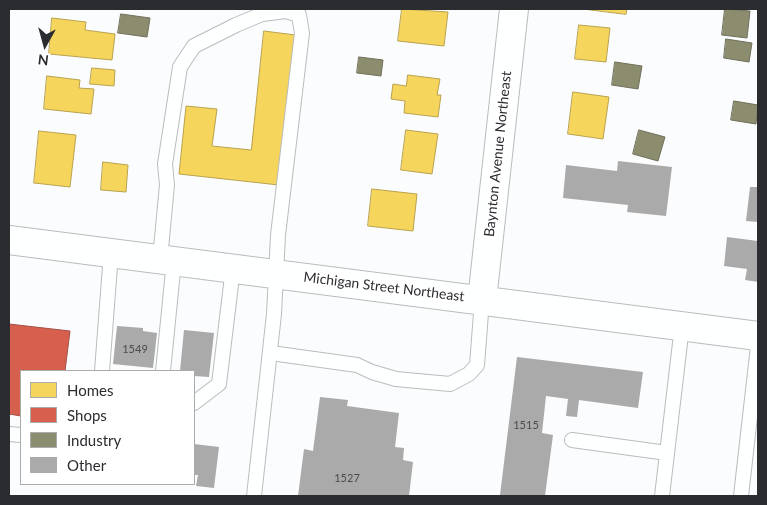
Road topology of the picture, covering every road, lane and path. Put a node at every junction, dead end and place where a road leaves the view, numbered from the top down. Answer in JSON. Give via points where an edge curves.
{"nodes":[{"id":1,"x":514,"y":9,"type":"edge"},
{"id":2,"x":286,"y":10,"type":"edge"},
{"id":3,"x":9,"y":240,"type":"edge"},
{"id":4,"x":111,"y":253,"type":"junction"},
{"id":5,"x":167,"y":260,"type":"junction"},
{"id":6,"x":233,"y":268,"type":"junction"},
{"id":7,"x":275,"y":274,"type":"junction"},
{"id":8,"x":482,"y":300,"type":"junction"},
{"id":9,"x":682,"y":326,"type":"junction"},
{"id":10,"x":758,"y":336,"type":"edge"},
{"id":11,"x":758,"y":346,"type":"edge"},
{"id":12,"x":271,"y":353,"type":"junction"},
{"id":13,"x":102,"y":370,"type":"edge"},
{"id":14,"x":163,"y":370,"type":"edge"},
{"id":15,"x":195,"y":402,"type":"edge"},
{"id":16,"x":572,"y":440,"type":"dead end"},
{"id":17,"x":667,"y":453,"type":"junction"},
{"id":18,"x":254,"y":496,"type":"edge"},
{"id":19,"x":662,"y":496,"type":"edge"},
{"id":20,"x":741,"y":496,"type":"edge"}],
"edges":[{"from":1,"to":8,"type":"main road","name":"Baynton Avenue Northeast"},
{"from":2,"to":5,"type":"lane","via":[[262,14],[203,41],[194,46],[180,67],[165,164]]},
{"from":2,"to":7,"type":"lane","via":[[299,15],[302,33]]},
{"from":3,"to":4,"type":"main road","name":"Michigan Street Northeast"},
{"from":4,"to":5,"type":"main road","name":"Michigan Street Northeast"},
{"from":4,"to":13,"type":"lane"},
{"from":5,"to":6,"type":"main road","name":"Michigan Street Northeast"},
{"from":5,"to":14,"type":"lane"},
{"from":6,"to":7,"type":"main road","name":"Michigan Street Northeast"},
{"from":6,"to":15,"type":"lane","via":[[219,384]]},
{"from":7,"to":8,"type":"main road","name":"Michigan Street Northeast"},
{"from":7,"to":12,"type":"lane"},
{"from":8,"to":9,"type":"main road","name":"Michigan Street Northeast"},
{"from":8,"to":12,"type":"lane","via":[[477,365],[469,374],[450,384],[396,379],[357,365]]},
{"from":9,"to":10,"type":"main road","name":"Michigan Street Northeast"},
{"from":9,"to":17,"type":"lane"},
{"from":11,"to":20,"type":"lane"},
{"from":12,"to":18,"type":"lane"},
{"from":16,"to":17,"type":"lane"},
{"from":17,"to":19,"type":"lane"}]}
